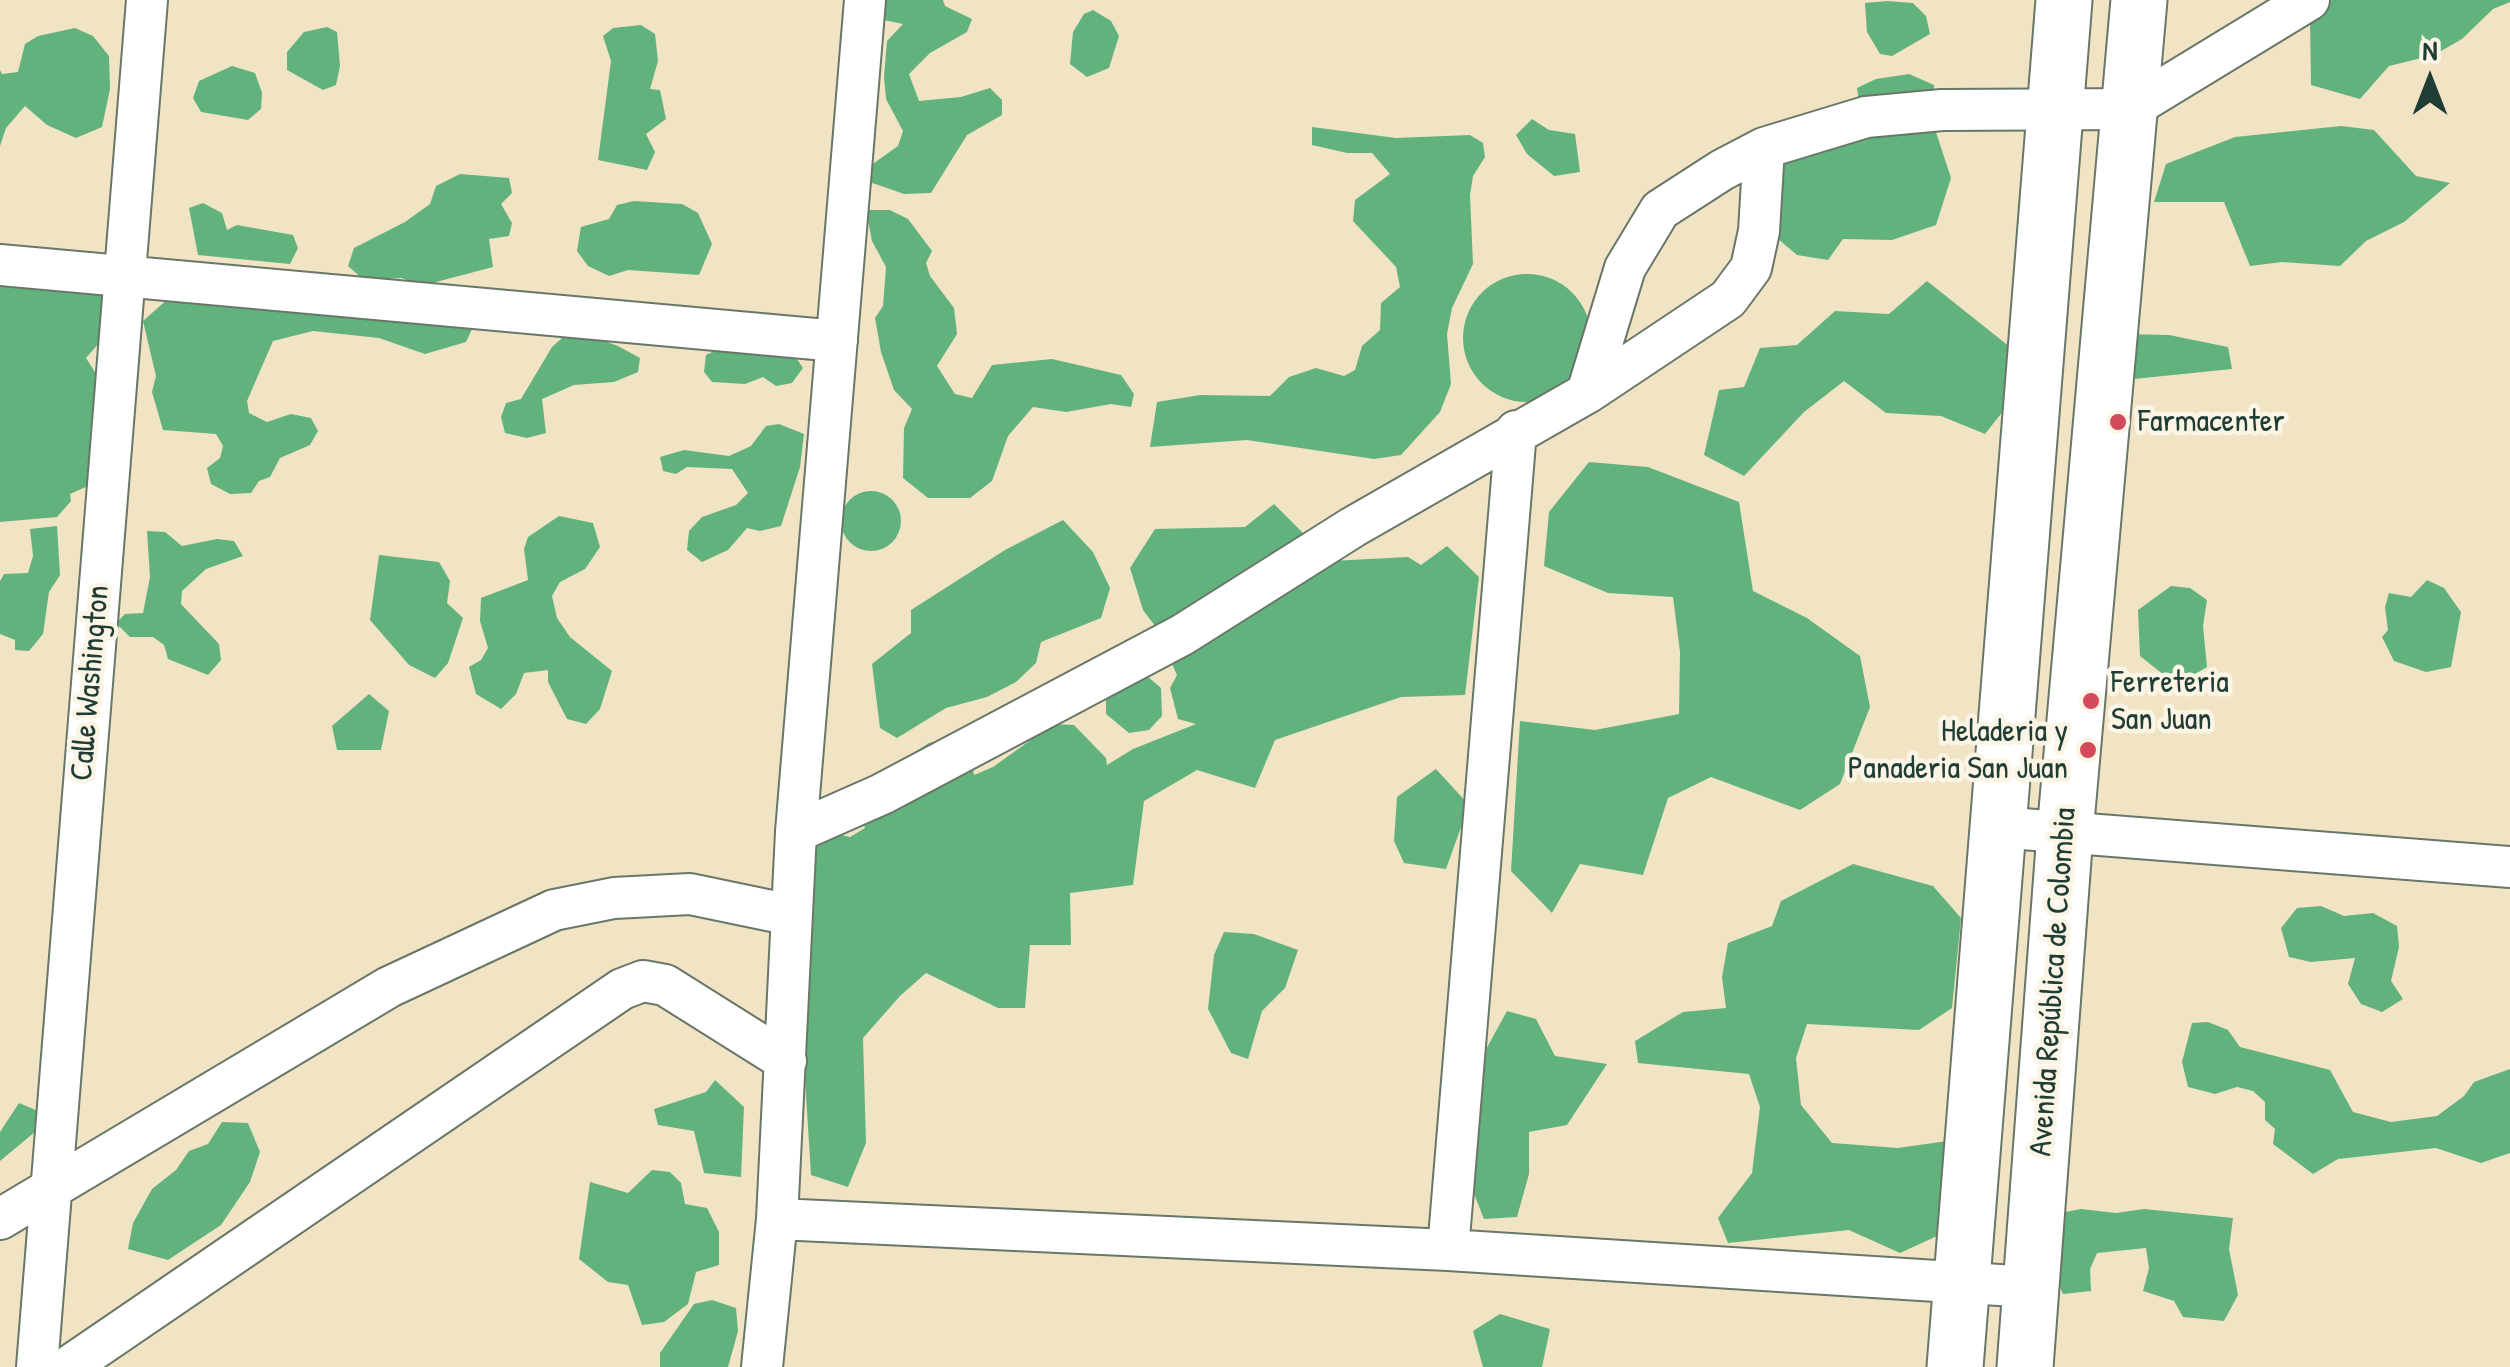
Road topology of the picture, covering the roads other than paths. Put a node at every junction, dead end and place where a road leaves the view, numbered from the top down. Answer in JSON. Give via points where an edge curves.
{"nodes":[{"id":1,"x":147,"y":0,"type":"edge"},
{"id":2,"x":866,"y":0,"type":"edge"},
{"id":3,"x":2064,"y":0,"type":"edge"},
{"id":4,"x":2139,"y":0,"type":"edge"},
{"id":5,"x":2309,"y":0,"type":"edge"},
{"id":6,"x":2130,"y":109,"type":"junction"},
{"id":7,"x":2055,"y":110,"type":"junction"},
{"id":8,"x":1764,"y":148,"type":"junction"},
{"id":9,"x":0,"y":265,"type":"edge"},
{"id":10,"x":125,"y":276,"type":"junction"},
{"id":11,"x":836,"y":341,"type":"junction"},
{"id":12,"x":1588,"y":393,"type":"junction"},
{"id":13,"x":1516,"y":431,"type":"junction"},
{"id":14,"x":1996,"y":827,"type":"junction"},
{"id":15,"x":796,"y":832,"type":"junction"},
{"id":16,"x":2065,"y":833,"type":"junction"},
{"id":17,"x":2510,"y":867,"type":"edge"},
{"id":18,"x":791,"y":915,"type":"junction"},
{"id":19,"x":786,"y":1061,"type":"junction"},
{"id":20,"x":50,"y":1188,"type":"junction"},
{"id":21,"x":0,"y":1218,"type":"edge"},
{"id":22,"x":777,"y":1219,"type":"junction"},
{"id":23,"x":1448,"y":1250,"type":"junction"},
{"id":24,"x":1964,"y":1280,"type":"junction"},
{"id":25,"x":2031,"y":1287,"type":"junction"},
{"id":26,"x":37,"y":1367,"type":"edge"},
{"id":27,"x":68,"y":1367,"type":"edge"},
{"id":28,"x":762,"y":1367,"type":"edge"},
{"id":29,"x":1955,"y":1367,"type":"edge"},
{"id":30,"x":2025,"y":1367,"type":"edge"}],
"edges":[{"from":1,"to":10,"type":"street","name":"Calle Washington"},
{"from":2,"to":11,"type":"street"},
{"from":3,"to":7,"type":"street","name":"Avenida República de Colombia"},
{"from":4,"to":6,"type":"street","name":"Avenida República de Colombia"},
{"from":5,"to":6,"type":"street"},
{"from":6,"to":7,"type":"street"},
{"from":6,"to":16,"type":"street","name":"Avenida República de Colombia"},
{"from":7,"to":8,"type":"street","via":[[1866,117]]},
{"from":7,"to":14,"type":"street","name":"Avenida República de Colombia"},
{"from":8,"to":12,"type":"street","via":[[1660,210],[1625,268]]},
{"from":8,"to":12,"type":"street","via":[[1751,268],[1728,299]]},
{"from":9,"to":10,"type":"street"},
{"from":10,"to":11,"type":"street"},
{"from":10,"to":20,"type":"street","name":"Calle Washington"},
{"from":11,"to":15,"type":"street"},
{"from":12,"to":13,"type":"street"},
{"from":13,"to":15,"type":"street","via":[[1182,635],[882,794]]},
{"from":13,"to":23,"type":"street"},
{"from":14,"to":16,"type":"street"},
{"from":14,"to":24,"type":"street","name":"Avenida República de Colombia"},
{"from":15,"to":18,"type":"street"},
{"from":16,"to":17,"type":"street"},
{"from":16,"to":25,"type":"street","name":"Avenida República de Colombia"},
{"from":18,"to":19,"type":"street"},
{"from":18,"to":20,"type":"street","via":[[690,894],[554,910],[389,987]]},
{"from":19,"to":22,"type":"street"},
{"from":19,"to":27,"type":"street","via":[[665,984],[622,989]]},
{"from":20,"to":21,"type":"street"},
{"from":20,"to":26,"type":"street","name":"Calle Washington"},
{"from":22,"to":23,"type":"street"},
{"from":22,"to":28,"type":"street"},
{"from":23,"to":24,"type":"street"},
{"from":24,"to":25,"type":"street"},
{"from":24,"to":29,"type":"street","name":"Avenida República de Colombia"},
{"from":25,"to":30,"type":"street","name":"Avenida República de Colombia"}]}
